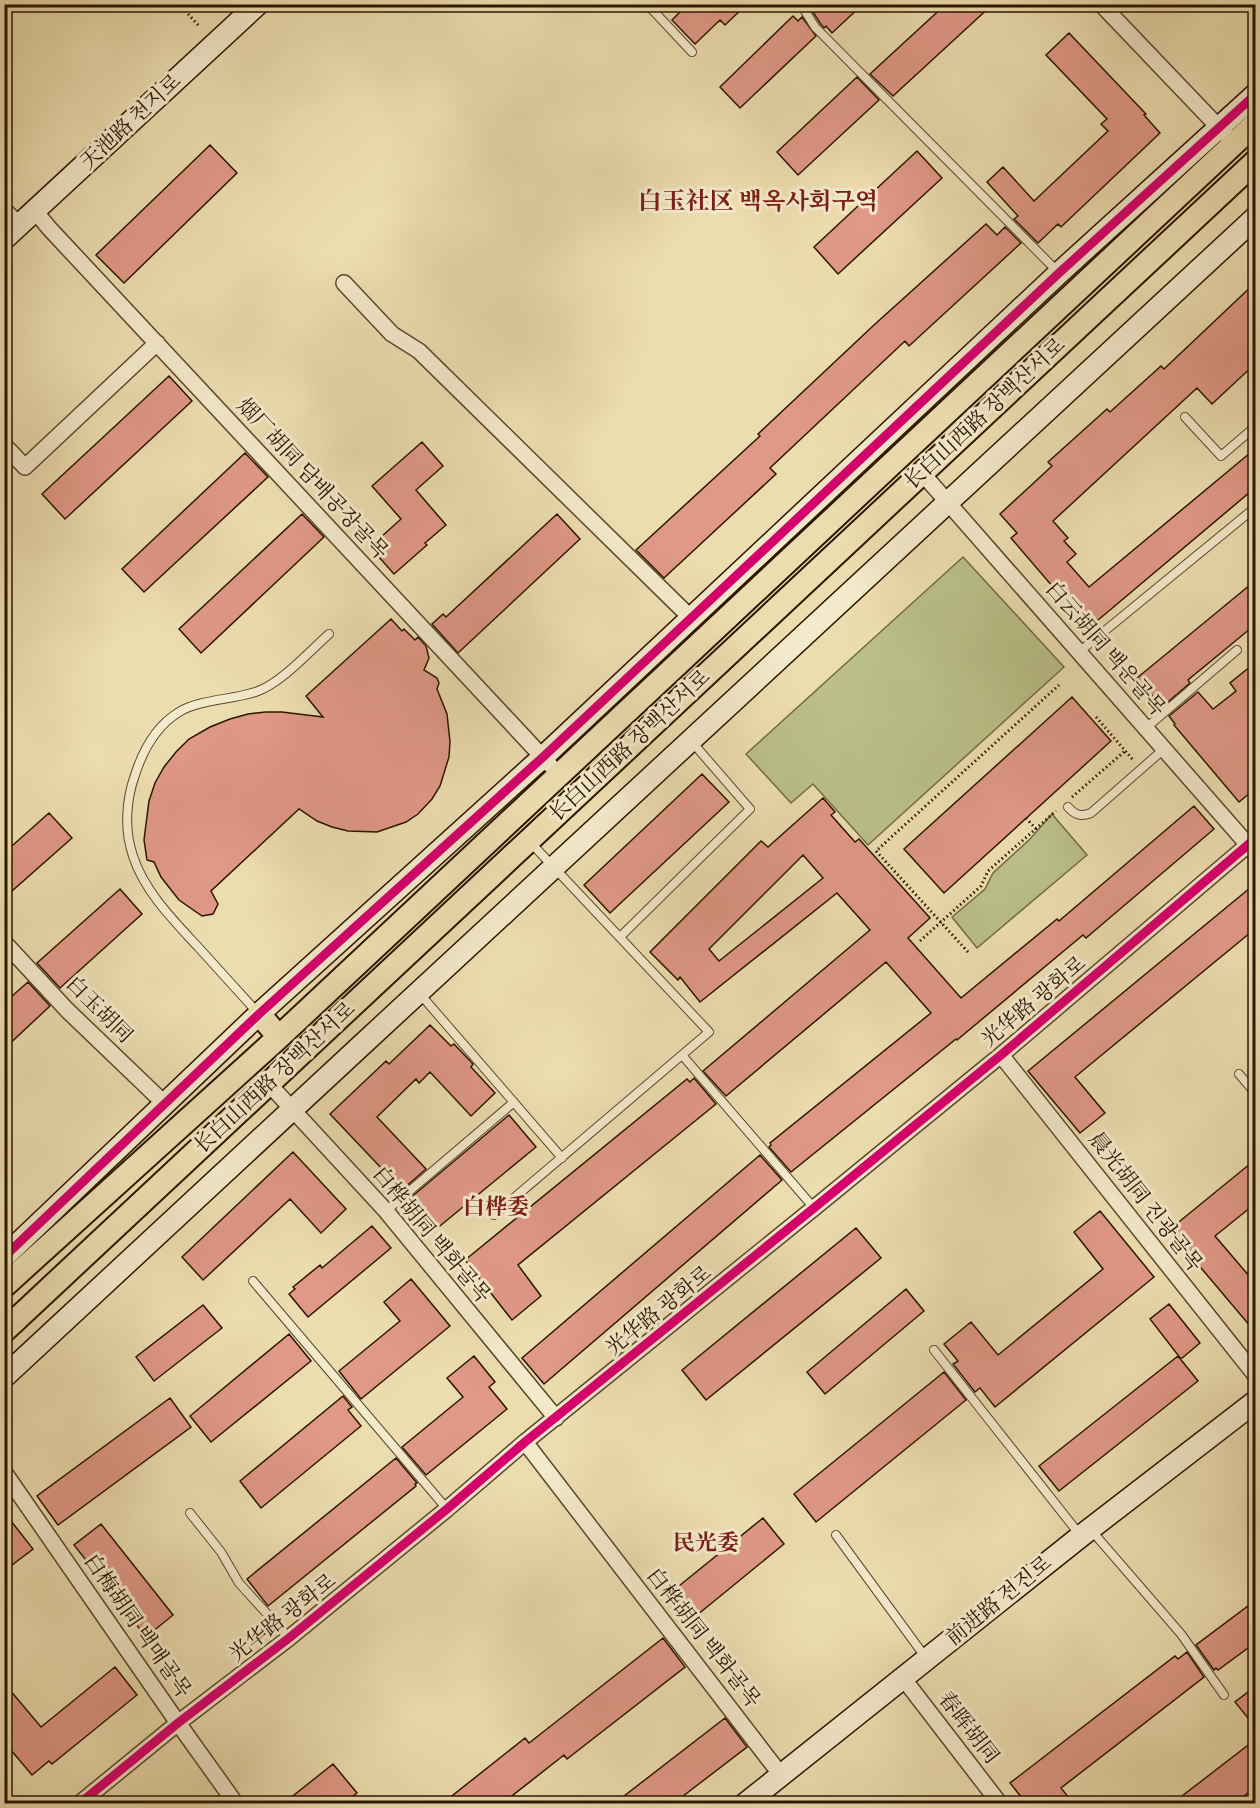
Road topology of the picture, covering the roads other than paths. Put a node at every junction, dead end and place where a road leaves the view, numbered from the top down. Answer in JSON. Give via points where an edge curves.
{"nodes":[{"id":1,"x":258,"y":4,"type":"edge"},
{"id":2,"x":647,"y":4,"type":"edge"},
{"id":3,"x":804,"y":4,"type":"edge"},
{"id":4,"x":1101,"y":4,"type":"edge"},
{"id":5,"x":692,"y":52,"type":"dead end"},
{"id":6,"x":1256,"y":94,"type":"edge"},
{"id":7,"x":1256,"y":123,"type":"edge"},
{"id":8,"x":1227,"y":135,"type":"junction"},
{"id":9,"x":1254,"y":167,"type":"edge"},
{"id":10,"x":4,"y":210,"type":"edge"},
{"id":11,"x":1256,"y":217,"type":"edge"},
{"id":12,"x":20,"y":225,"type":"edge"},
{"id":13,"x":1059,"y":273,"type":"junction"},
{"id":14,"x":344,"y":283,"type":"dead end"},
{"id":15,"x":157,"y":343,"type":"junction"},
{"id":16,"x":1185,"y":417,"type":"dead end"},
{"id":17,"x":1256,"y":426,"type":"edge"},
{"id":18,"x":4,"y":445,"type":"edge"},
{"id":19,"x":922,"y":473,"type":"junction"},
{"id":20,"x":949,"y":504,"type":"junction"},
{"id":21,"x":1256,"y":507,"type":"edge"},
{"id":22,"x":690,"y":617,"type":"junction"},
{"id":23,"x":329,"y":634,"type":"dead end"},
{"id":24,"x":1237,"y":650,"type":"dead end"},
{"id":25,"x":1079,"y":652,"type":"junction"},
{"id":26,"x":1146,"y":728,"type":"junction"},
{"id":27,"x":692,"y":741,"type":"junction"},
{"id":28,"x":1164,"y":749,"type":"junction"},
{"id":29,"x":543,"y":757,"type":"junction"},
{"id":30,"x":559,"y":775,"type":"junction"},
{"id":31,"x":1065,"y":806,"type":"road end"},
{"id":32,"x":529,"y":840,"type":"junction"},
{"id":33,"x":1253,"y":846,"type":"edge"},
{"id":34,"x":554,"y":868,"type":"junction"},
{"id":35,"x":620,"y":937,"type":"junction"},
{"id":36,"x":4,"y":942,"type":"edge"},
{"id":37,"x":420,"y":993,"type":"junction"},
{"id":38,"x":259,"y":1014,"type":"junction"},
{"id":39,"x":279,"y":1037,"type":"junction"},
{"id":40,"x":682,"y":1055,"type":"junction"},
{"id":41,"x":1001,"y":1055,"type":"junction"},
{"id":42,"x":1239,"y":1074,"type":"dead end"},
{"id":43,"x":269,"y":1083,"type":"junction"},
{"id":44,"x":1256,"y":1094,"type":"edge"},
{"id":45,"x":514,"y":1102,"type":"junction"},
{"id":46,"x":166,"y":1105,"type":"junction"},
{"id":47,"x":292,"y":1109,"type":"junction"},
{"id":48,"x":562,"y":1158,"type":"junction"},
{"id":49,"x":814,"y":1208,"type":"junction"},
{"id":50,"x":386,"y":1211,"type":"junction"},
{"id":51,"x":494,"y":1215,"type":"dead end"},
{"id":52,"x":7,"y":1251,"type":"edge"},
{"id":53,"x":253,"y":1281,"type":"dead end"},
{"id":54,"x":4,"y":1286,"type":"edge"},
{"id":55,"x":4,"y":1331,"type":"edge"},
{"id":56,"x":934,"y":1350,"type":"dead end"},
{"id":57,"x":1256,"y":1376,"type":"edge"},
{"id":58,"x":4,"y":1377,"type":"edge"},
{"id":59,"x":1256,"y":1401,"type":"edge"},
{"id":60,"x":556,"y":1418,"type":"junction"},
{"id":61,"x":525,"y":1442,"type":"junction"},
{"id":62,"x":4,"y":1472,"type":"edge"},
{"id":63,"x":447,"y":1509,"type":"junction"},
{"id":64,"x":190,"y":1514,"type":"dead end"},
{"id":65,"x":1085,"y":1532,"type":"junction"},
{"id":66,"x":836,"y":1535,"type":"dead end"},
{"id":67,"x":289,"y":1638,"type":"junction"},
{"id":68,"x":927,"y":1659,"type":"junction"},
{"id":69,"x":903,"y":1678,"type":"junction"},
{"id":70,"x":1224,"y":1695,"type":"dead end"},
{"id":71,"x":178,"y":1723,"type":"junction"},
{"id":72,"x":782,"y":1775,"type":"junction"},
{"id":73,"x":754,"y":1801,"type":"edge"},
{"id":74,"x":79,"y":1803,"type":"edge"},
{"id":75,"x":236,"y":1803,"type":"edge"},
{"id":76,"x":1000,"y":1803,"type":"edge"}],
"edges":[{"from":1,"to":12,"type":"street","name":"天池路 천지로"},
{"from":2,"to":5,"type":"lane"},
{"from":3,"to":13,"type":"lane","via":[[815,27]]},
{"from":4,"to":8,"type":"street"},
{"from":6,"to":8,"type":"street"},
{"from":7,"to":8,"type":"main road","name":"长白山西路 장백산서로"},
{"from":8,"to":13,"type":"street"},
{"from":8,"to":30,"type":"main road","name":"长白山西路 장백산서로"},
{"from":9,"to":19,"type":"main road","name":"长白山西路 장백산서로"},
{"from":10,"to":12,"type":"street","name":"烟厂胡同 담배공장골목"},
{"from":11,"to":20,"type":"street"},
{"from":12,"to":15,"type":"street","name":"烟厂胡同 담배공장골목"},
{"from":13,"to":22,"type":"street"},
{"from":14,"to":22,"type":"street","via":[[392,334],[419,351]]},
{"from":15,"to":18,"type":"street","via":[[25,467]]},
{"from":15,"to":29,"type":"street","name":"烟厂胡同 담배공장골목"},
{"from":16,"to":17,"type":"lane","via":[[1221,456]]},
{"from":19,"to":20,"type":"street","name":"白云胡同 백운골목"},
{"from":19,"to":32,"type":"main road","name":"长白山西路 장백산서로"},
{"from":20,"to":25,"type":"street","name":"白云胡同 백운골목"},
{"from":20,"to":27,"type":"street"},
{"from":21,"to":25,"type":"lane"},
{"from":22,"to":29,"type":"street"},
{"from":23,"to":38,"type":"lane","via":[[261,690],[194,706],[164,724],[149,742],[131,785],[129,835],[142,876],[181,928]]},
{"from":24,"to":26,"type":"lane"},
{"from":25,"to":26,"type":"street","name":"白云胡同 백운골목"},
{"from":26,"to":28,"type":"street","name":"白云胡同 백운골목"},
{"from":27,"to":34,"type":"street"},
{"from":27,"to":35,"type":"lane","via":[[750,809]]},
{"from":28,"to":31,"type":"lane","via":[[1091,813],[1078,815]]},
{"from":28,"to":33,"type":"street","name":"白云胡同 백운골목"},
{"from":29,"to":30,"type":"street","name":"烟厂胡同 담배공장골목"},
{"from":29,"to":38,"type":"street"},
{"from":30,"to":39,"type":"main road","name":"长白山西路 장백산서로"},
{"from":32,"to":34,"type":"lane"},
{"from":32,"to":43,"type":"main road","name":"长白山西路 장백산서로"},
{"from":33,"to":41,"type":"street","name":"光华路 광화로"},
{"from":34,"to":35,"type":"lane"},
{"from":34,"to":37,"type":"street"},
{"from":35,"to":40,"type":"lane","via":[[710,1032]]},
{"from":36,"to":46,"type":"street","name":"白玉胡同","via":[[67,1010]]},
{"from":37,"to":45,"type":"lane"},
{"from":37,"to":47,"type":"street"},
{"from":38,"to":39,"type":"main road"},
{"from":38,"to":46,"type":"street"},
{"from":39,"to":54,"type":"main road","name":"长白山西路 장백산서로"},
{"from":40,"to":48,"type":"lane"},
{"from":40,"to":49,"type":"lane"},
{"from":41,"to":49,"type":"street","name":"光华路 광화로"},
{"from":41,"to":57,"type":"street","name":"晨光胡同 진광골목"},
{"from":42,"to":44,"type":"lane"},
{"from":43,"to":47,"type":"street","name":"白桦胡同 백화골목"},
{"from":43,"to":55,"type":"main road","name":"长白山西路 장백산서로"},
{"from":45,"to":48,"type":"lane"},
{"from":45,"to":50,"type":"lane"},
{"from":46,"to":52,"type":"street"},
{"from":47,"to":50,"type":"street","name":"白桦胡同 백화골목"},
{"from":47,"to":58,"type":"street"},
{"from":48,"to":51,"type":"lane"},
{"from":49,"to":60,"type":"street","name":"光华路 광화로"},
{"from":50,"to":60,"type":"street","name":"白桦胡同 백화골목"},
{"from":53,"to":63,"type":"lane"},
{"from":56,"to":65,"type":"lane"},
{"from":59,"to":65,"type":"street","name":"前进路 전진로"},
{"from":60,"to":61,"type":"street","name":"光华路 광화로"},
{"from":61,"to":63,"type":"street","name":"光华路 광화로"},
{"from":61,"to":72,"type":"street","name":"白桦胡同 백화골목"},
{"from":62,"to":71,"type":"street","name":"白梅胡同 백매골목"},
{"from":63,"to":67,"type":"street","name":"光华路 광화로"},
{"from":64,"to":67,"type":"lane","via":[[221,1552],[239,1583]]},
{"from":65,"to":68,"type":"street","name":"前进路 전진로"},
{"from":65,"to":70,"type":"lane","via":[[1181,1634]]},
{"from":66,"to":68,"type":"lane"},
{"from":67,"to":71,"type":"street","name":"光华路 광화로"},
{"from":68,"to":69,"type":"street","name":"前进路 전진로"},
{"from":69,"to":72,"type":"street","name":"前进路 전진로"},
{"from":69,"to":76,"type":"street","name":"春晖胡同"},
{"from":71,"to":74,"type":"street","name":"光华路 광화로"},
{"from":71,"to":75,"type":"street","name":"白梅胡同 백매골목"},
{"from":72,"to":73,"type":"street","name":"前进路 전진로"}]}
